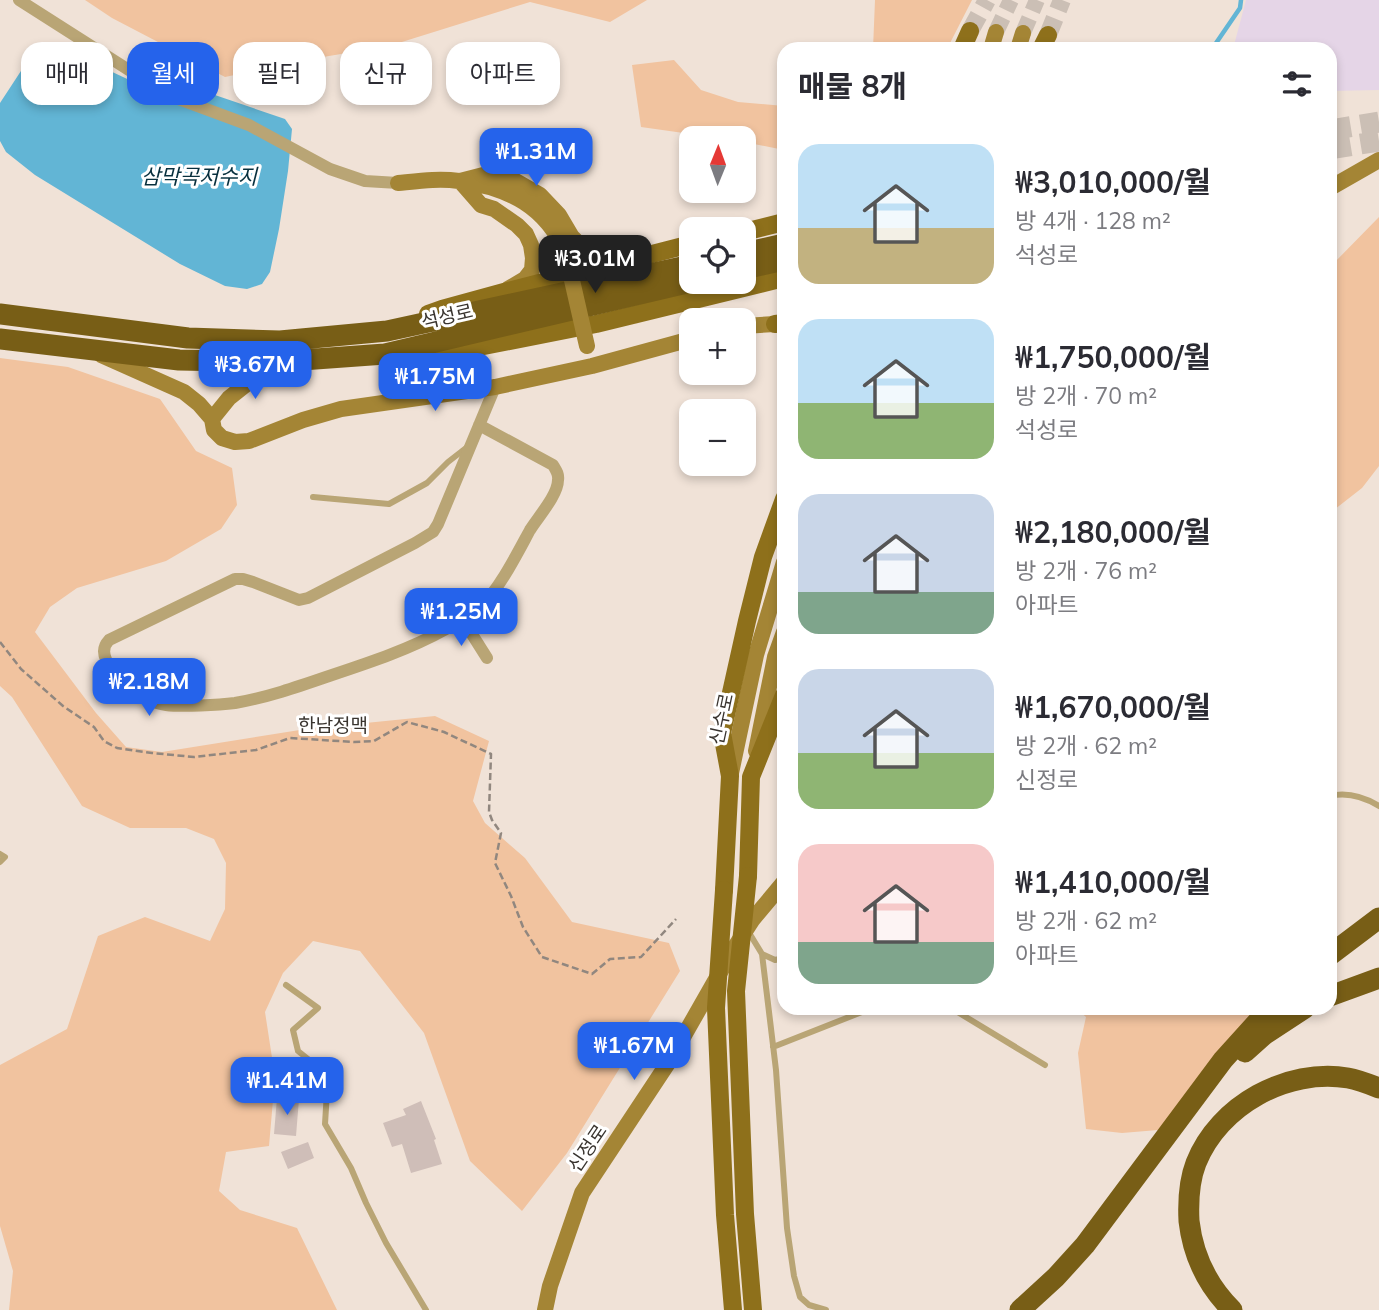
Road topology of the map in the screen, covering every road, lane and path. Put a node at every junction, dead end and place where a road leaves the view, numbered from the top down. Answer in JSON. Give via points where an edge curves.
{"nodes":[{"id":1,"x":19,"y":0,"type":"edge"},
{"id":2,"x":970,"y":31,"type":"tunnel mouth"},
{"id":3,"x":996,"y":32,"type":"tunnel mouth"},
{"id":4,"x":1023,"y":33,"type":"tunnel mouth"},
{"id":5,"x":965,"y":42,"type":"edge"},
{"id":6,"x":993,"y":42,"type":"edge"},
{"id":7,"x":1020,"y":42,"type":"edge"},
{"id":8,"x":1379,"y":160,"type":"edge"},
{"id":9,"x":460,"y":181,"type":"junction"},
{"id":10,"x":398,"y":183,"type":"joint"},
{"id":11,"x":1337,"y":184,"type":"edge"},
{"id":12,"x":777,"y":224,"type":"edge"},
{"id":13,"x":756,"y":229,"type":"edge"},
{"id":14,"x":777,"y":246,"type":"edge"},
{"id":15,"x":679,"y":247,"type":"edge"},
{"id":16,"x":756,"y":250,"type":"edge"},
{"id":17,"x":635,"y":257,"type":"junction"},
{"id":18,"x":777,"y":262,"type":"edge"},
{"id":19,"x":756,"y":266,"type":"edge"},
{"id":20,"x":679,"y":268,"type":"edge"},
{"id":21,"x":777,"y":280,"type":"edge"},
{"id":22,"x":679,"y":285,"type":"edge"},
{"id":23,"x":504,"y":292,"type":"junction"},
{"id":24,"x":0,"y":314,"type":"edge"},
{"id":25,"x":777,"y":324,"type":"edge"},
{"id":26,"x":756,"y":325,"type":"edge"},
{"id":27,"x":387,"y":331,"type":"junction"},
{"id":28,"x":0,"y":339,"type":"edge"},
{"id":29,"x":679,"y":342,"type":"edge"},
{"id":30,"x":90,"y":350,"type":"junction"},
{"id":31,"x":385,"y":354,"type":"junction"},
{"id":32,"x":274,"y":362,"type":"junction"},
{"id":33,"x":592,"y":366,"type":"junction"},
{"id":34,"x":495,"y":387,"type":"junction"},
{"id":35,"x":212,"y":419,"type":"junction"},
{"id":36,"x":479,"y":425,"type":"junction"},
{"id":37,"x":471,"y":444,"type":"junction"},
{"id":38,"x":313,"y":497,"type":"dead end"},
{"id":39,"x":777,"y":515,"type":"edge"},
{"id":40,"x":777,"y":585,"type":"edge"},
{"id":41,"x":463,"y":620,"type":"junction"},
{"id":42,"x":0,"y":642,"type":"edge"},
{"id":43,"x":777,"y":651,"type":"edge"},
{"id":44,"x":487,"y":658,"type":"dead end"},
{"id":45,"x":777,"y":712,"type":"edge"},
{"id":46,"x":730,"y":776,"type":"junction"},
{"id":47,"x":751,"y":777,"type":"junction"},
{"id":48,"x":1337,"y":795,"type":"edge"},
{"id":49,"x":1379,"y":806,"type":"edge"},
{"id":50,"x":0,"y":854,"type":"edge"},
{"id":51,"x":0,"y":862,"type":"edge"},
{"id":52,"x":777,"y":891,"type":"edge"},
{"id":53,"x":1379,"y":918,"type":"edge"},
{"id":54,"x":676,"y":919,"type":"dead end"},
{"id":55,"x":747,"y":929,"type":"junction"},
{"id":56,"x":1337,"y":950,"type":"edge"},
{"id":57,"x":762,"y":954,"type":"junction"},
{"id":58,"x":777,"y":959,"type":"edge"},
{"id":59,"x":1379,"y":978,"type":"edge"},
{"id":60,"x":286,"y":985,"type":"dead end"},
{"id":61,"x":1337,"y":993,"type":"edge"},
{"id":62,"x":855,"y":1015,"type":"edge"},
{"id":63,"x":963,"y":1015,"type":"edge"},
{"id":64,"x":1264,"y":1015,"type":"edge"},
{"id":65,"x":1294,"y":1015,"type":"edge"},
{"id":66,"x":773,"y":1048,"type":"junction"},
{"id":67,"x":1045,"y":1065,"type":"dead end"},
{"id":68,"x":1379,"y":1088,"type":"edge"},
{"id":69,"x":1188,"y":1108,"type":"junction"},
{"id":70,"x":426,"y":1310,"type":"edge"},
{"id":71,"x":545,"y":1310,"type":"edge"},
{"id":72,"x":733,"y":1310,"type":"edge"},
{"id":73,"x":753,"y":1310,"type":"edge"},
{"id":74,"x":826,"y":1310,"type":"edge"},
{"id":75,"x":1020,"y":1310,"type":"edge"},
{"id":76,"x":1232,"y":1310,"type":"edge"}],
"edges":[{"from":1,"to":10,"type":"street","via":[[168,95],[249,125],[330,169],[366,181]]},
{"from":2,"to":5,"type":"main road"},
{"from":3,"to":6,"type":"street"},
{"from":4,"to":7,"type":"street"},
{"from":8,"to":11,"type":"street"},
{"from":9,"to":10,"type":"street"},
{"from":9,"to":17,"type":"street","via":[[491,173],[512,179],[540,195],[581,246]]},
{"from":9,"to":23,"type":"street","via":[[481,205],[517,225],[531,245],[532,270]]},
{"from":9,"to":33,"type":"street","bridge":true,"via":[[527,204],[559,236]]},
{"from":12,"to":13,"type":"main road"},
{"from":14,"to":16,"type":"highway"},
{"from":15,"to":17,"type":"main road"},
{"from":17,"to":23,"type":"main road"},
{"from":18,"to":19,"type":"highway"},
{"from":20,"to":27,"type":"highway","name":"석성로"},
{"from":21,"to":31,"type":"main road","via":[[596,324],[443,354]]},
{"from":22,"to":31,"type":"highway","name":"석성로"},
{"from":23,"to":27,"type":"main road"},
{"from":24,"to":27,"type":"highway","name":"석성로","via":[[188,338],[280,341]]},
{"from":25,"to":26,"type":"street"},
{"from":28,"to":30,"type":"highway","name":"석성로"},
{"from":29,"to":33,"type":"street"},
{"from":30,"to":32,"type":"highway","name":"석성로","via":[[180,360]]},
{"from":30,"to":35,"type":"street","via":[[184,392]]},
{"from":31,"to":32,"type":"highway","name":"석성로"},
{"from":32,"to":35,"type":"street","via":[[229,398]]},
{"from":33,"to":34,"type":"street"},
{"from":34,"to":35,"type":"street","via":[[341,409],[249,441],[222,439]]},
{"from":34,"to":36,"type":"street"},
{"from":36,"to":37,"type":"street"},
{"from":36,"to":41,"type":"street","via":[[553,465],[559,481],[500,581],[483,605]]},
{"from":37,"to":38,"type":"lane","via":[[427,484],[389,504]]},
{"from":37,"to":41,"type":"street","via":[[438,524],[415,543],[299,600],[235,579],[109,640],[103,651],[105,660],[145,699],[167,705],[234,703],[277,694],[370,662]]},
{"from":39,"to":46,"type":"main road","via":[[722,733]]},
{"from":40,"to":46,"type":"street","name":"신수로","via":[[756,655]]},
{"from":41,"to":44,"type":"street"},
{"from":42,"to":54,"type":"path","name":"한남정맥","via":[[63,706],[117,748],[194,757],[256,750],[290,738],[374,741],[407,722],[444,732],[491,754],[489,812],[501,832],[495,863],[523,927],[542,957],[592,974],[610,959],[641,957]]},
{"from":43,"to":47,"type":"street"},
{"from":45,"to":47,"type":"main road"},
{"from":46,"to":72,"type":"main road","name":"신수로","bridge":true,"via":[[716,1008]]},
{"from":47,"to":73,"type":"main road","bridge":true,"via":[[748,876],[736,991]]},
{"from":48,"to":49,"type":"lane","via":[[1367,799]]},
{"from":50,"to":51,"type":"lane","via":[[5,857]]},
{"from":52,"to":55,"type":"street","name":"신정로"},
{"from":53,"to":56,"type":"highway"},
{"from":55,"to":57,"type":"lane"},
{"from":55,"to":71,"type":"street","name":"신정로","via":[[670,1060],[582,1193]]},
{"from":57,"to":58,"type":"lane"},
{"from":57,"to":66,"type":"lane"},
{"from":59,"to":61,"type":"highway"},
{"from":60,"to":70,"type":"lane","via":[[318,1008],[292,1030],[298,1051],[328,1075],[325,1124]]},
{"from":62,"to":66,"type":"lane"},
{"from":63,"to":67,"type":"lane"},
{"from":64,"to":69,"type":"highway"},
{"from":65,"to":69,"type":"highway","via":[[1264,1035]]},
{"from":66,"to":74,"type":"lane","via":[[794,1276],[800,1297]]},
{"from":68,"to":76,"type":"highway","via":[[1329,1077],[1273,1087],[1232,1112],[1205,1144],[1191,1181],[1191,1236],[1202,1272]]},
{"from":69,"to":75,"type":"highway","via":[[1085,1245]]}]}
